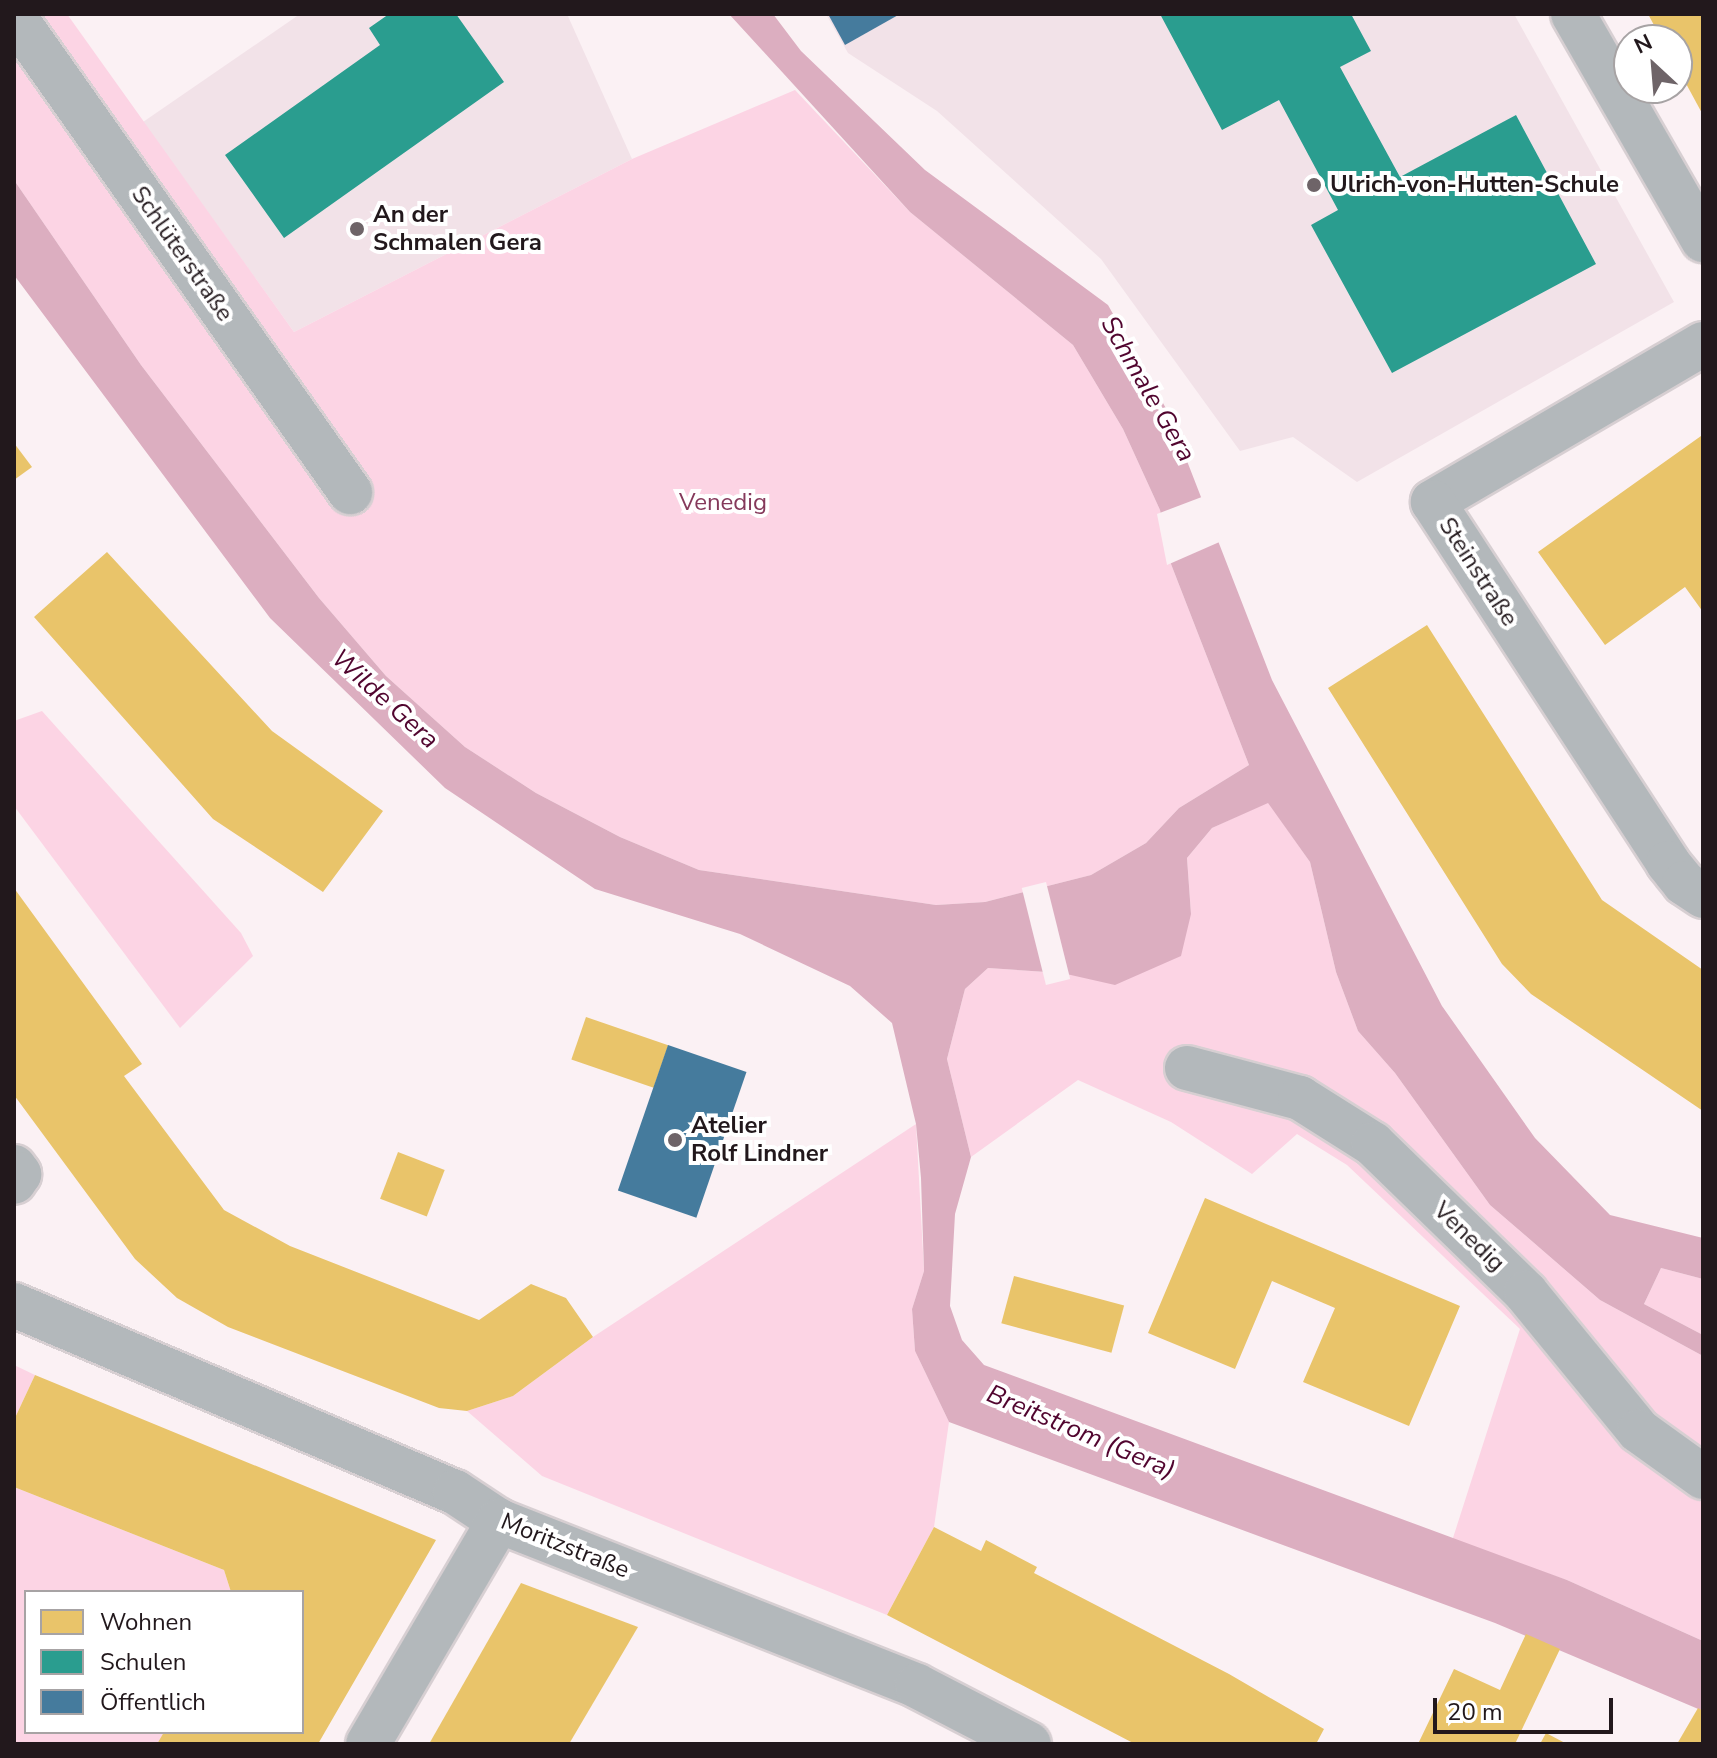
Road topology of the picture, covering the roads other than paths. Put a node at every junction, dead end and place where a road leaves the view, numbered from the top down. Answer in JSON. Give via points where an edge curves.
{"nodes":[{"id":1,"x":1573,"y":14,"type":"edge"},
{"id":2,"x":14,"y":16,"type":"edge"},
{"id":3,"x":1703,"y":240,"type":"edge"},
{"id":4,"x":1703,"y":344,"type":"edge"},
{"id":5,"x":350,"y":492,"type":"dead end"},
{"id":6,"x":1703,"y":896,"type":"edge"},
{"id":7,"x":1187,"y":1068,"type":"dead end"},
{"id":8,"x":14,"y":1305,"type":"edge"},
{"id":9,"x":1703,"y":1477,"type":"edge"},
{"id":10,"x":499,"y":1521,"type":"junction"},
{"id":11,"x":368,"y":1744,"type":"edge"},
{"id":12,"x":1029,"y":1744,"type":"edge"}],
"edges":[{"from":1,"to":3,"type":"street"},
{"from":2,"to":5,"type":"street","name":"Schlüterstraße"},
{"from":4,"to":6,"type":"street","name":"Steinstraße","via":[[1433,502],[1668,863]]},
{"from":7,"to":9,"type":"street","name":"Venedig","via":[[1300,1098],[1373,1144],[1526,1293],[1639,1431]]},
{"from":8,"to":10,"type":"street","name":"Moritzstraße","via":[[455,1492]]},
{"from":10,"to":11,"type":"street"},
{"from":10,"to":12,"type":"street","name":"Moritzstraße","via":[[917,1686]]}]}
